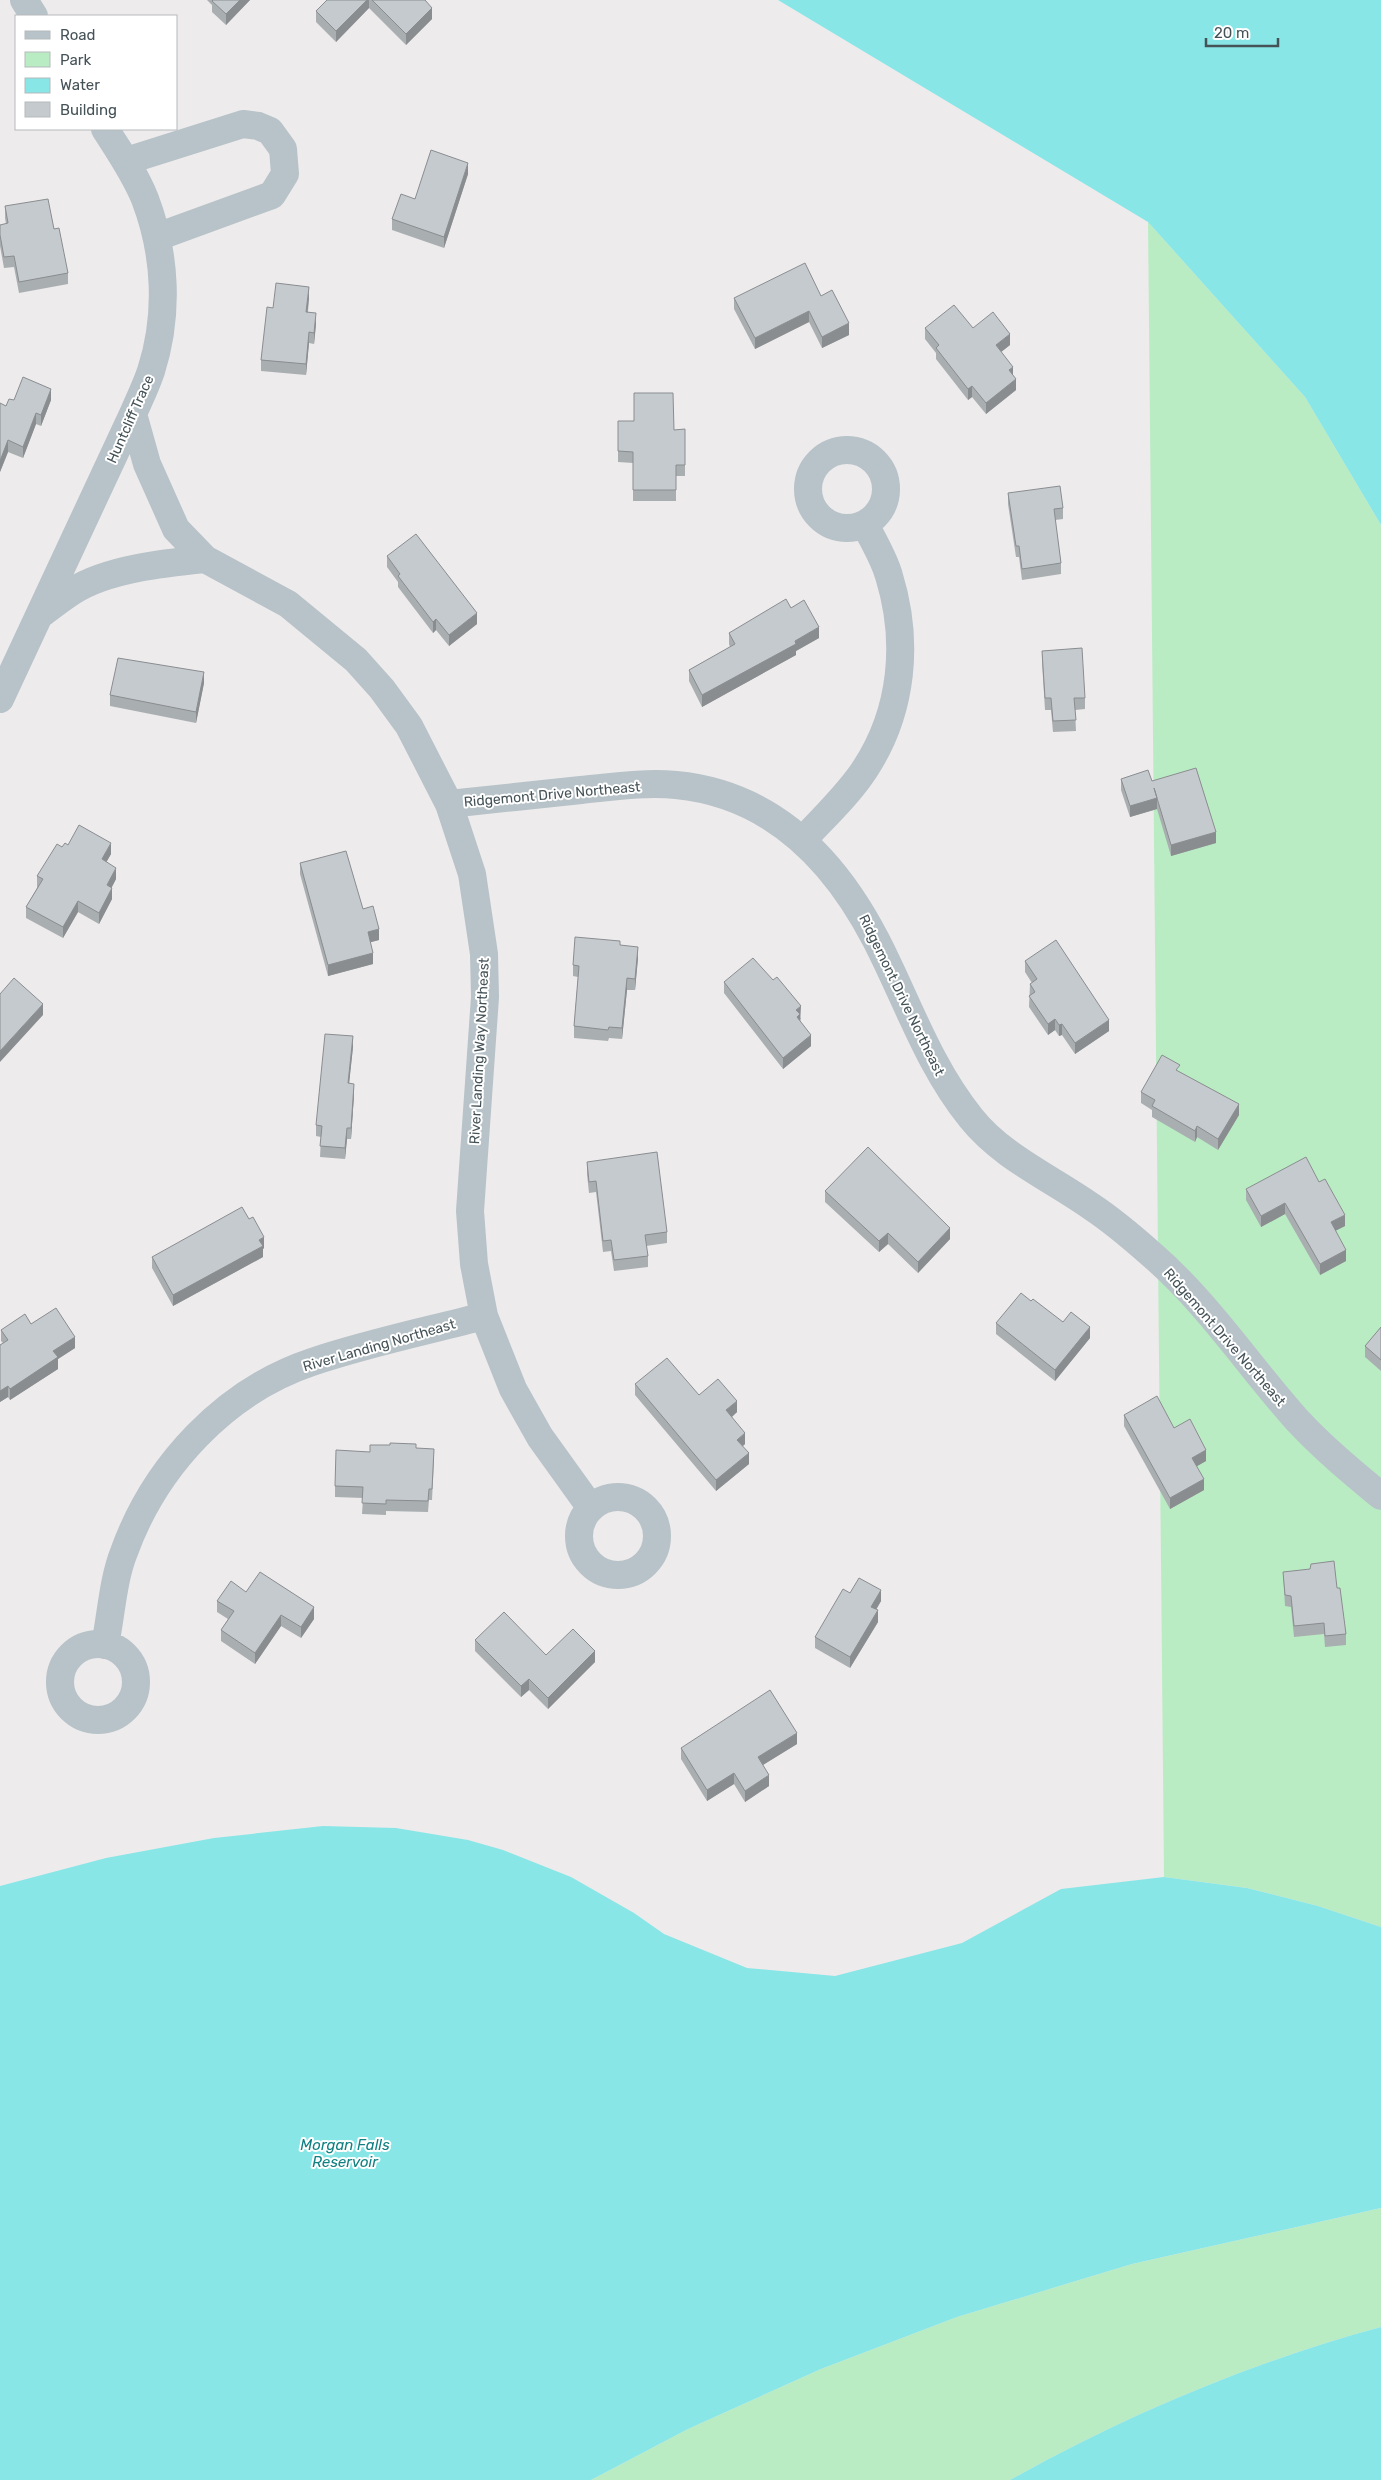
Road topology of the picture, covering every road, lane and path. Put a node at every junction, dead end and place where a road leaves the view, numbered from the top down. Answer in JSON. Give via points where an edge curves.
{"nodes":[{"id":1,"x":24,"y":0,"type":"edge"},
{"id":2,"x":33,"y":15,"type":"edge"},
{"id":3,"x":106,"y":130,"type":"edge"},
{"id":4,"x":126,"y":161,"type":"junction"},
{"id":5,"x":158,"y":238,"type":"junction"},
{"id":6,"x":133,"y":414,"type":"junction"},
{"id":7,"x":865,"y":524,"type":"dead end"},
{"id":8,"x":205,"y":559,"type":"junction"},
{"id":9,"x":39,"y":616,"type":"junction"},
{"id":10,"x":0,"y":699,"type":"edge"},
{"id":11,"x":449,"y":804,"type":"junction"},
{"id":12,"x":802,"y":840,"type":"junction"},
{"id":13,"x":484,"y":1316,"type":"junction"},
{"id":14,"x":1381,"y":1496,"type":"edge"},
{"id":15,"x":591,"y":1508,"type":"dead end"},
{"id":16,"x":106,"y":1644,"type":"dead end"}],
"edges":[{"from":1,"to":2,"type":"street"},
{"from":3,"to":4,"type":"street","name":"Huntcliff Trace"},
{"from":4,"to":5,"type":"street","name":"Huntcliff Trace"},
{"from":4,"to":5,"type":"street","via":[[243,124],[270,131],[283,149],[286,174],[272,195]]},
{"from":5,"to":6,"type":"street","name":"Huntcliff Trace","via":[[164,284],[162,326],[151,371]]},
{"from":6,"to":8,"type":"street","name":"River Landing Way Northeast","via":[[147,464],[167,513],[176,529]]},
{"from":6,"to":9,"type":"street","name":"Huntcliff Trace"},
{"from":7,"to":12,"type":"street","via":[[888,574],[899,613],[901,654],[896,696],[883,736],[865,769],[844,797]]},
{"from":8,"to":9,"type":"street","via":[[148,565],[108,576],[74,590]]},
{"from":8,"to":11,"type":"street","name":"River Landing Way Northeast","via":[[288,604],[356,660],[409,726]]},
{"from":9,"to":10,"type":"street","name":"Huntcliff Trace"},
{"from":11,"to":12,"type":"street","name":"Ridgemont Drive Northeast","via":[[631,785],[676,785],[708,791],[742,803]]},
{"from":11,"to":13,"type":"street","name":"River Landing Way Northeast","via":[[472,874],[484,954],[485,997],[470,1211],[474,1264]]},
{"from":12,"to":14,"type":"street","name":"Ridgemont Drive Northeast","via":[[830,867],[851,896],[938,1072],[972,1120],[1012,1156],[1093,1208],[1153,1255],[1189,1292],[1299,1421]]},
{"from":13,"to":15,"type":"street","name":"River Landing Way Northeast","via":[[512,1389],[540,1437]]},
{"from":13,"to":16,"type":"street","name":"River Landing Northeast","via":[[311,1362],[263,1384],[224,1411],[181,1452],[147,1499],[123,1552]]}]}
